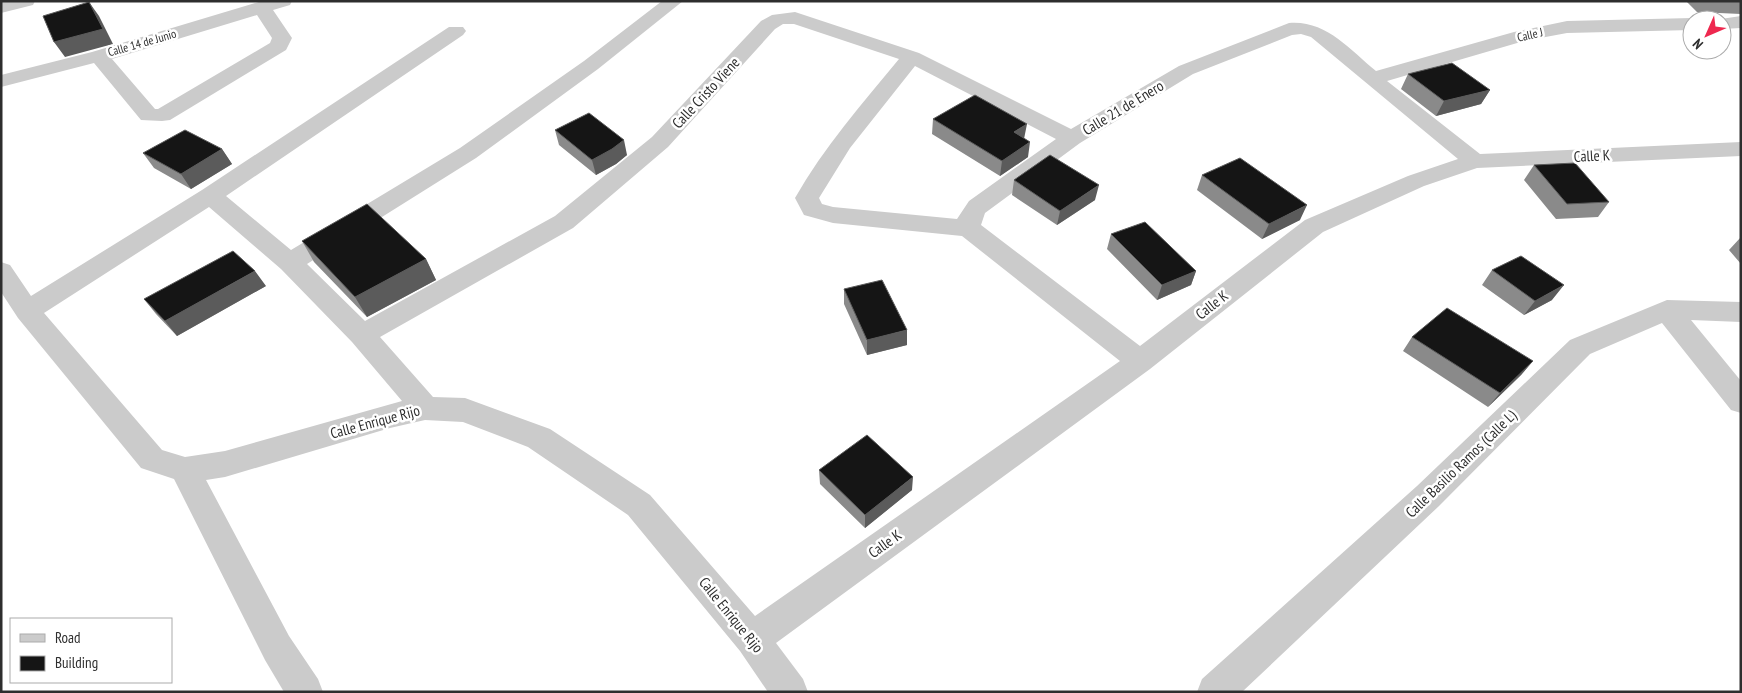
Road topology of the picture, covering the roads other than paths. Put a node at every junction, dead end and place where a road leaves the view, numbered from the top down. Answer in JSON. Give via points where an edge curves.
{"nodes":[{"id":1,"x":26,"y":1,"type":"edge"},
{"id":2,"x":283,"y":1,"type":"edge"},
{"id":3,"x":674,"y":1,"type":"edge"},
{"id":4,"x":1,"y":7,"type":"edge"},
{"id":5,"x":262,"y":8,"type":"junction"},
{"id":6,"x":1682,"y":24,"type":"edge"},
{"id":7,"x":456,"y":31,"type":"dead end"},
{"id":8,"x":99,"y":56,"type":"junction"},
{"id":9,"x":912,"y":57,"type":"junction"},
{"id":10,"x":1372,"y":79,"type":"junction"},
{"id":11,"x":1,"y":81,"type":"edge"},
{"id":12,"x":1072,"y":138,"type":"junction"},
{"id":13,"x":1741,"y":149,"type":"edge"},
{"id":14,"x":1475,"y":161,"type":"junction"},
{"id":15,"x":210,"y":195,"type":"junction"},
{"id":16,"x":968,"y":228,"type":"junction"},
{"id":17,"x":290,"y":263,"type":"junction"},
{"id":18,"x":1,"y":271,"type":"edge"},
{"id":19,"x":1666,"y":310,"type":"junction"},
{"id":20,"x":27,"y":311,"type":"junction"},
{"id":21,"x":1741,"y":312,"type":"edge"},
{"id":22,"x":362,"y":335,"type":"junction"},
{"id":23,"x":1140,"y":361,"type":"junction"},
{"id":24,"x":1741,"y":402,"type":"edge"},
{"id":25,"x":425,"y":408,"type":"junction"},
{"id":26,"x":185,"y":470,"type":"junction"},
{"id":27,"x":752,"y":639,"type":"junction"},
{"id":28,"x":305,"y":692,"type":"edge"},
{"id":29,"x":790,"y":692,"type":"edge"},
{"id":30,"x":1215,"y":692,"type":"edge"}],
"edges":[{"from":1,"to":4,"type":"street"},
{"from":2,"to":5,"type":"street","name":"Calle 14 de Junio"},
{"from":3,"to":17,"type":"street","via":[[468,153]]},
{"from":5,"to":8,"type":"street","name":"Calle 14 de Junio"},
{"from":5,"to":8,"type":"street","via":[[282,38],[279,46],[162,116],[149,116]]},
{"from":6,"to":10,"type":"street","name":"Calle J","via":[[1567,27],[1521,36]]},
{"from":7,"to":15,"type":"street"},
{"from":8,"to":11,"type":"street","name":"Calle 14 de Junio"},
{"from":9,"to":12,"type":"street","name":"Calle Cristo Viene"},
{"from":9,"to":16,"type":"street","via":[[856,126],[807,198],[812,209],[833,215]]},
{"from":9,"to":22,"type":"street","name":"Calle Cristo Viene","via":[[795,18],[779,19],[768,26],[660,142],[564,222]]},
{"from":10,"to":12,"type":"street","name":"Calle 21 de Enero","via":[[1318,33],[1302,28],[1289,29],[1186,70]]},
{"from":10,"to":14,"type":"street","name":"Calle 21 de Enero"},
{"from":12,"to":16,"type":"street","name":"Calle 21 de Enero","via":[[977,207],[970,216]]},
{"from":13,"to":14,"type":"street","name":"Calle K"},
{"from":14,"to":23,"type":"street","name":"Calle K","via":[[1416,181],[1314,226]]},
{"from":15,"to":17,"type":"street"},
{"from":15,"to":20,"type":"street"},
{"from":16,"to":23,"type":"street"},
{"from":17,"to":22,"type":"street"},
{"from":18,"to":20,"type":"street","name":"Calle Enrique Rijo"},
{"from":19,"to":21,"type":"street","name":"Calle Basilio Ramos (Calle L)"},
{"from":19,"to":24,"type":"street"},
{"from":19,"to":30,"type":"street","name":"Calle Basilio Ramos (Calle L)","via":[[1580,347],[1428,496]]},
{"from":20,"to":26,"type":"street","name":"Calle Enrique Rijo","via":[[152,459]]},
{"from":22,"to":25,"type":"street"},
{"from":23,"to":27,"type":"street","name":"Calle K"},
{"from":25,"to":26,"type":"street","name":"Calle Enrique Rijo","via":[[225,464]]},
{"from":25,"to":27,"type":"street","name":"Calle Enrique Rijo","via":[[464,410],[539,438],[639,505]]},
{"from":26,"to":28,"type":"street","via":[[277,648]]},
{"from":27,"to":29,"type":"street","name":"Calle Enrique Rijo"}]}
